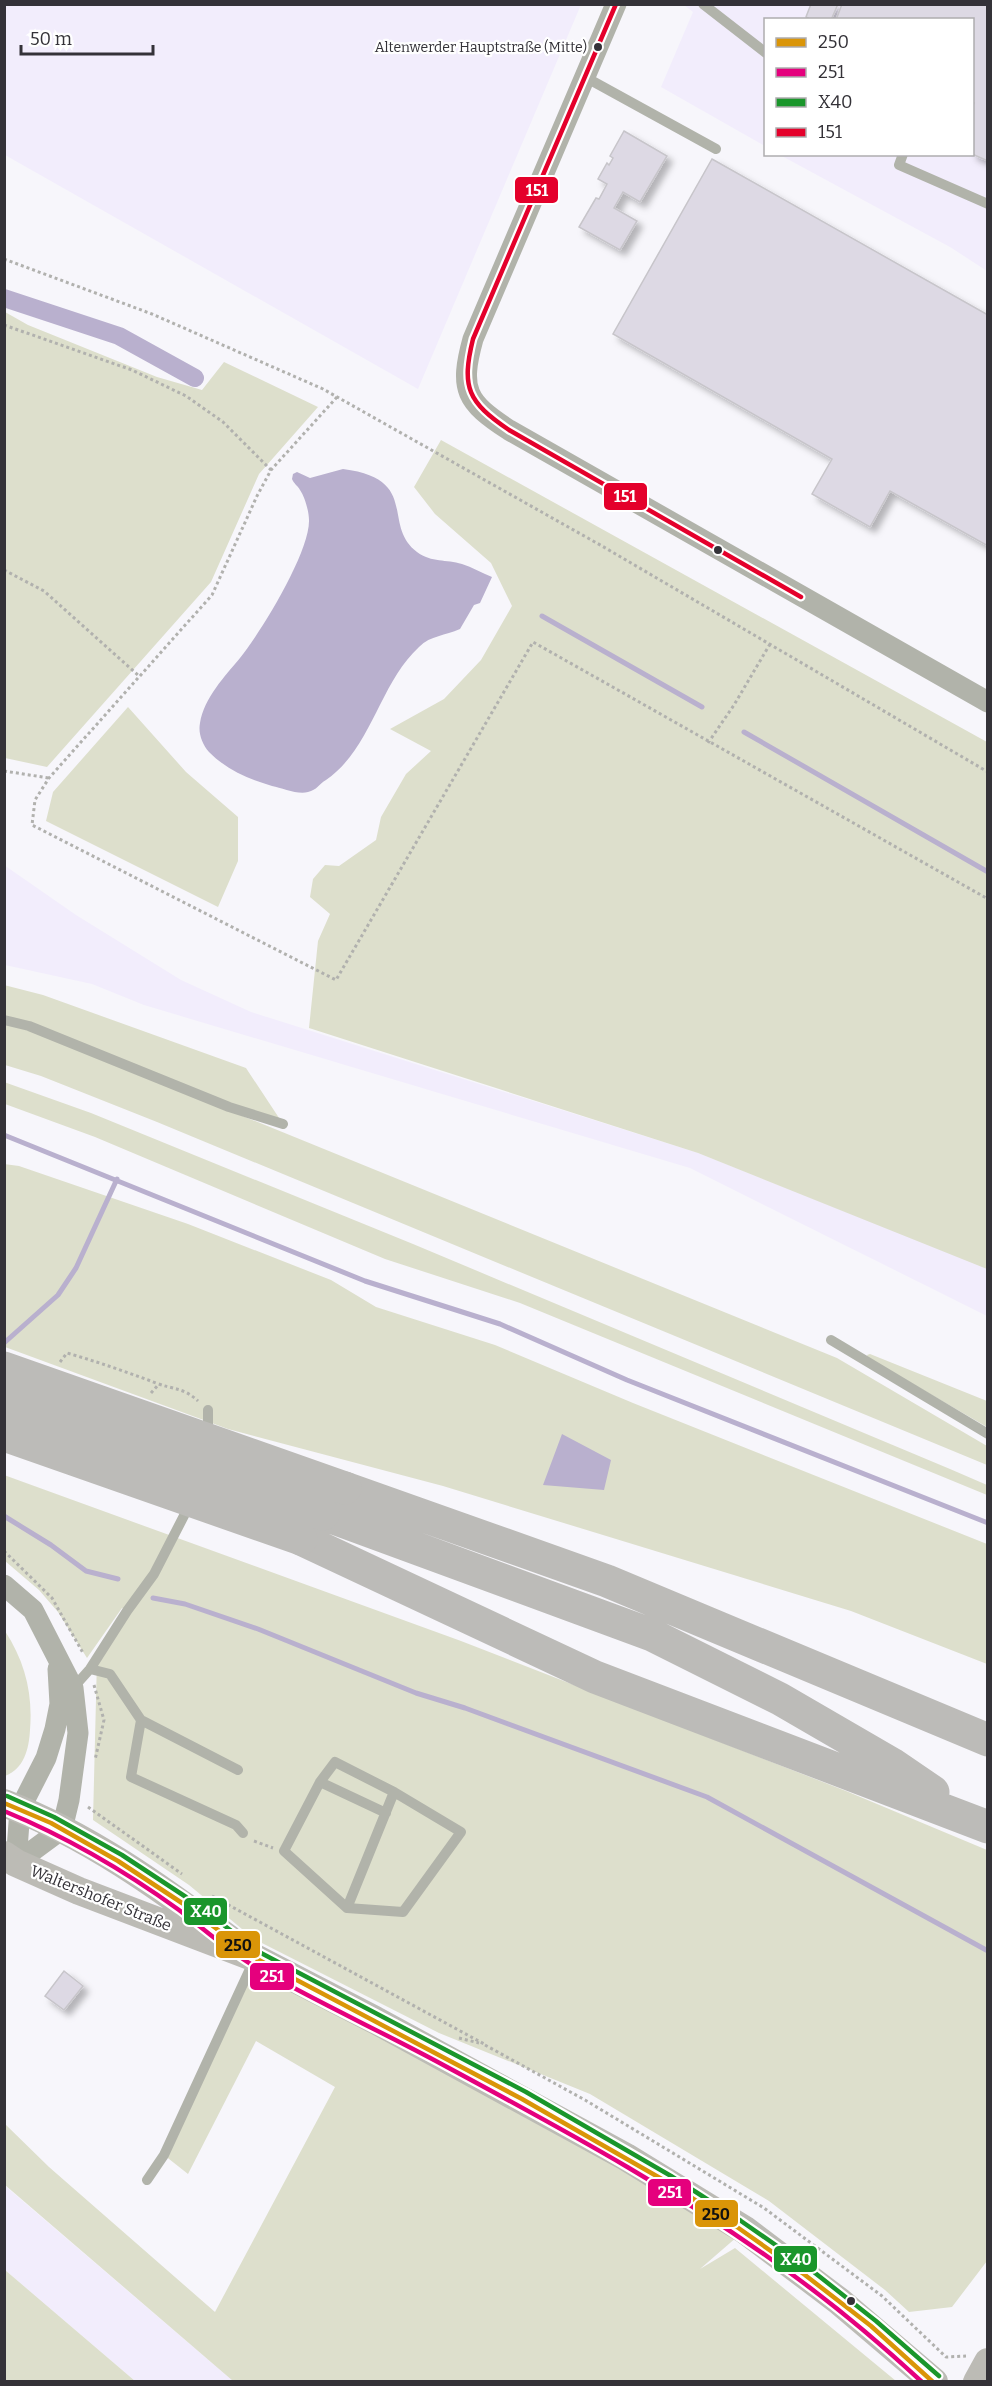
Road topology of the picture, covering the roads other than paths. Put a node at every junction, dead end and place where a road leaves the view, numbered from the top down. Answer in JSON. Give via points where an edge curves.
{"nodes":[{"id":1,"x":616,"y":4,"type":"edge"},
{"id":2,"x":703,"y":4,"type":"edge"},
{"id":3,"x":764,"y":52,"type":"edge"},
{"id":4,"x":585,"y":77,"type":"junction"},
{"id":5,"x":716,"y":149,"type":"dead end"},
{"id":6,"x":902,"y":156,"type":"edge"},
{"id":7,"x":987,"y":204,"type":"edge"},
{"id":8,"x":987,"y":702,"type":"edge"},
{"id":9,"x":4,"y":1020,"type":"edge"},
{"id":10,"x":283,"y":1124,"type":"dead end"},
{"id":11,"x":831,"y":1340,"type":"dead end"},
{"id":12,"x":4,"y":1368,"type":"edge"},
{"id":13,"x":4,"y":1402,"type":"edge"},
{"id":14,"x":208,"y":1410,"type":"dead end"},
{"id":15,"x":987,"y":1434,"type":"edge"},
{"id":16,"x":4,"y":1435,"type":"edge"},
{"id":17,"x":208,"y":1446,"type":"dead end"},
{"id":18,"x":207,"y":1458,"type":"dead end"},
{"id":19,"x":202,"y":1480,"type":"dead end"},
{"id":20,"x":196,"y":1491,"type":"dead end"},
{"id":21,"x":4,"y":1585,"type":"edge"},
{"id":22,"x":58,"y":1659,"type":"junction"},
{"id":23,"x":90,"y":1669,"type":"junction"},
{"id":24,"x":73,"y":1688,"type":"junction"},
{"id":25,"x":141,"y":1720,"type":"junction"},
{"id":26,"x":987,"y":1740,"type":"edge"},
{"id":27,"x":238,"y":1770,"type":"dead end"},
{"id":28,"x":320,"y":1782,"type":"junction"},
{"id":29,"x":394,"y":1792,"type":"junction"},
{"id":30,"x":12,"y":1806,"type":"edge"},
{"id":31,"x":386,"y":1813,"type":"junction"},
{"id":32,"x":987,"y":1827,"type":"edge"},
{"id":33,"x":62,"y":1829,"type":"junction"},
{"id":34,"x":243,"y":1833,"type":"road end"},
{"id":35,"x":10,"y":1859,"type":"edge"},
{"id":36,"x":347,"y":1908,"type":"junction"},
{"id":37,"x":255,"y":1958,"type":"junction"},
{"id":38,"x":147,"y":2180,"type":"dead end"},
{"id":39,"x":976,"y":2359,"type":"edge"},
{"id":40,"x":934,"y":2382,"type":"edge"},
{"id":41,"x":977,"y":2382,"type":"edge"}],
"edges":[{"from":1,"to":4,"type":"street"},
{"from":2,"to":3,"type":"lane"},
{"from":4,"to":5,"type":"lane"},
{"from":4,"to":8,"type":"street","via":[[473,339],[466,378],[471,397],[488,417],[509,430]]},
{"from":6,"to":7,"type":"lane","via":[[899,165]]},
{"from":9,"to":10,"type":"lane","via":[[29,1026],[229,1107]]},
{"from":11,"to":15,"type":"lane"},
{"from":12,"to":26,"type":"highway","bridge":true,"via":[[607,1581]]},
{"from":13,"to":32,"type":"highway","bridge":true,"via":[[652,1635],[806,1713]]},
{"from":14,"to":17,"type":"lane"},
{"from":16,"to":32,"type":"highway","bridge":true,"via":[[301,1539],[595,1677]]},
{"from":18,"to":19,"type":"lane"},
{"from":20,"to":23,"type":"lane","via":[[154,1574]]},
{"from":21,"to":22,"type":"street","name":"Waltershofer Straße","via":[[33,1610]]},
{"from":22,"to":24,"type":"street","name":"Waltershofer Straße"},
{"from":22,"to":30,"type":"street","name":"Waltershofer Straße","via":[[60,1704],[46,1758]]},
{"from":23,"to":24,"type":"lane"},
{"from":23,"to":25,"type":"lane","via":[[110,1674]]},
{"from":24,"to":33,"type":"street","name":"Waltershofer Straße","via":[[78,1733]]},
{"from":25,"to":27,"type":"lane"},
{"from":25,"to":34,"type":"lane","via":[[131,1777],[236,1825]]},
{"from":28,"to":29,"type":"lane","via":[[335,1762]]},
{"from":28,"to":31,"type":"lane"},
{"from":28,"to":36,"type":"lane","via":[[284,1851]]},
{"from":29,"to":31,"type":"lane"},
{"from":29,"to":36,"type":"lane","via":[[461,1832],[403,1912]]},
{"from":30,"to":33,"type":"main road"},
{"from":30,"to":35,"type":"street","name":"Waltershofer Straße"},
{"from":31,"to":36,"type":"lane"},
{"from":33,"to":35,"type":"street","name":"Waltershofer Straße"},
{"from":33,"to":37,"type":"main road","name":"Waltershofer Straße","via":[[181,1903]]},
{"from":35,"to":37,"type":"main road","name":"Waltershofer Straße","via":[[79,1891]]},
{"from":37,"to":38,"type":"lane","via":[[164,2155]]},
{"from":37,"to":40,"type":"main road","name":"Waltershofer Straße","via":[[496,2085],[688,2193],[745,2230],[839,2301]]},
{"from":39,"to":41,"type":"main road"}]}
